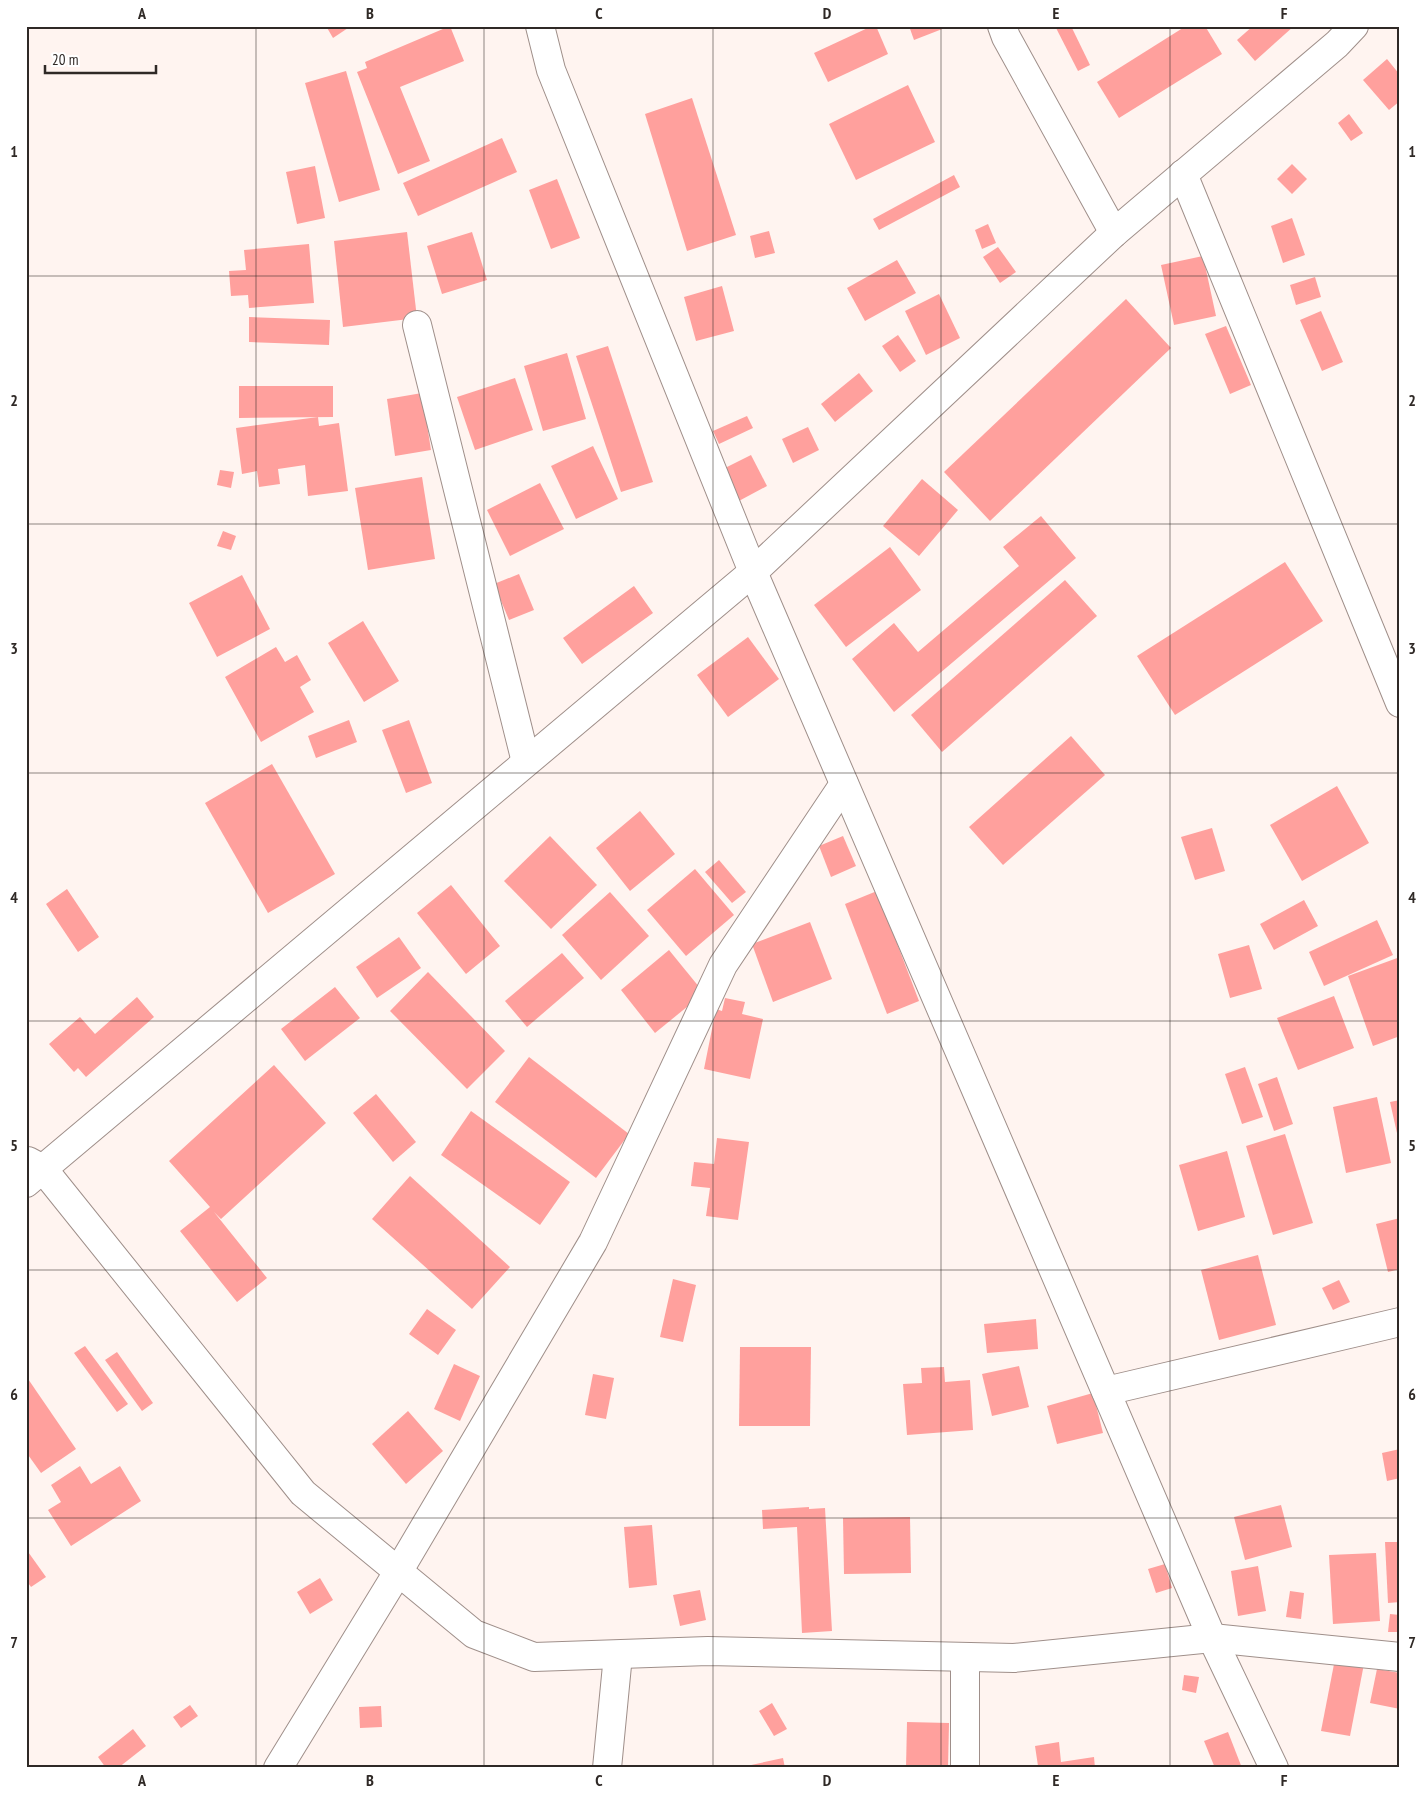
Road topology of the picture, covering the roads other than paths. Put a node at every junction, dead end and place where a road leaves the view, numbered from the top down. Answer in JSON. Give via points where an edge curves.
{"nodes":[{"id":1,"x":540,"y":26,"type":"edge"},
{"id":2,"x":1002,"y":26,"type":"edge"},
{"id":3,"x":1341,"y":32,"type":"edge"},
{"id":4,"x":1184,"y":174,"type":"junction"},
{"id":5,"x":1114,"y":233,"type":"junction"},
{"id":6,"x":417,"y":325,"type":"dead end"},
{"id":7,"x":753,"y":572,"type":"junction"},
{"id":8,"x":1400,"y":703,"type":"edge"},
{"id":9,"x":526,"y":762,"type":"junction"},
{"id":10,"x":844,"y":784,"type":"junction"},
{"id":11,"x":32,"y":1171,"type":"edge"},
{"id":12,"x":1400,"y":1322,"type":"edge"},
{"id":13,"x":1106,"y":1390,"type":"junction"},
{"id":14,"x":398,"y":1572,"type":"junction"},
{"id":15,"x":1212,"y":1638,"type":"junction"},
{"id":16,"x":618,"y":1654,"type":"junction"},
{"id":17,"x":966,"y":1657,"type":"junction"},
{"id":18,"x":1400,"y":1657,"type":"edge"},
{"id":19,"x":278,"y":1768,"type":"edge"},
{"id":20,"x":608,"y":1768,"type":"edge"},
{"id":21,"x":965,"y":1768,"type":"edge"},
{"id":22,"x":1274,"y":1768,"type":"edge"}],
"edges":[{"from":1,"to":7,"type":"street","via":[[551,70]]},
{"from":2,"to":5,"type":"street"},
{"from":3,"to":4,"type":"street"},
{"from":4,"to":5,"type":"street"},
{"from":4,"to":8,"type":"street"},
{"from":5,"to":7,"type":"street"},
{"from":6,"to":9,"type":"street"},
{"from":7,"to":9,"type":"street"},
{"from":7,"to":10,"type":"street"},
{"from":9,"to":11,"type":"street"},
{"from":10,"to":13,"type":"street"},
{"from":10,"to":14,"type":"street","via":[[723,965],[593,1242]]},
{"from":11,"to":14,"type":"street","via":[[303,1493]]},
{"from":12,"to":13,"type":"street"},
{"from":13,"to":15,"type":"street"},
{"from":14,"to":16,"type":"street","via":[[474,1634],[534,1657]]},
{"from":14,"to":19,"type":"street"},
{"from":15,"to":17,"type":"street","via":[[1014,1658]]},
{"from":15,"to":18,"type":"street"},
{"from":15,"to":22,"type":"street"},
{"from":16,"to":17,"type":"street","via":[[708,1651]]},
{"from":16,"to":20,"type":"street"},
{"from":17,"to":21,"type":"street"}]}
